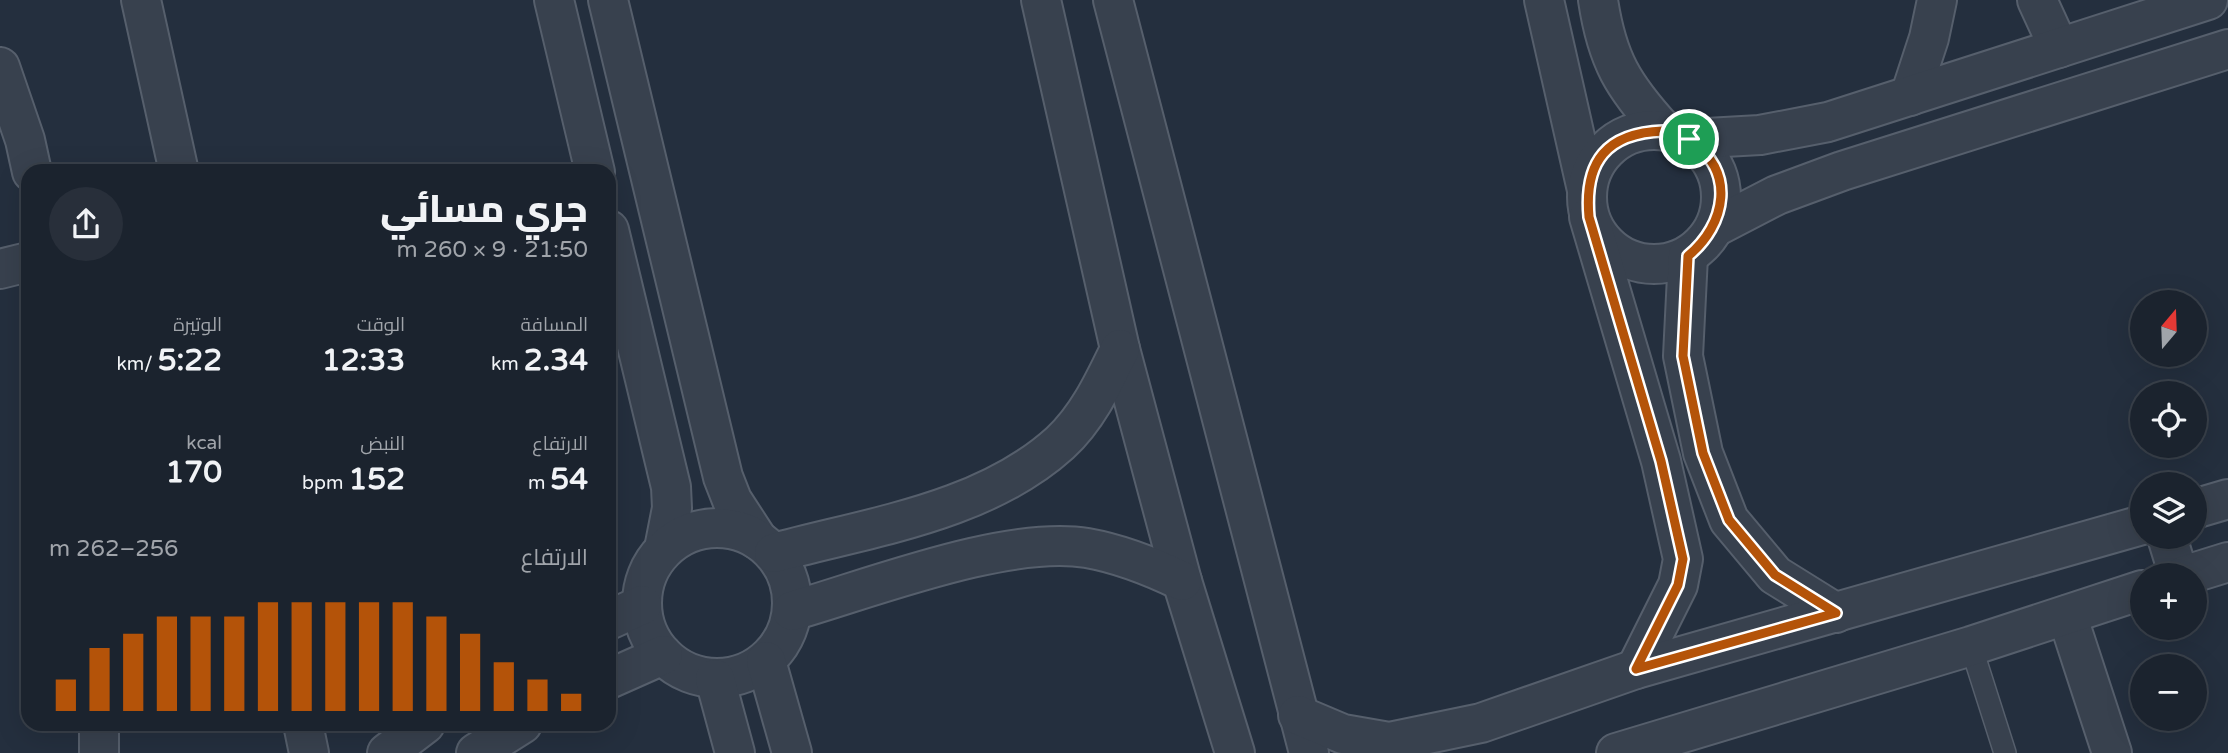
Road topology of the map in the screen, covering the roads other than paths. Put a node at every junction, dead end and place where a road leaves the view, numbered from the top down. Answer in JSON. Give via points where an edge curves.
{"nodes":[{"id":1,"x":141,"y":0,"type":"edge"},
{"id":2,"x":554,"y":0,"type":"edge"},
{"id":3,"x":608,"y":0,"type":"edge"},
{"id":4,"x":1041,"y":0,"type":"edge"},
{"id":5,"x":1113,"y":0,"type":"edge"},
{"id":6,"x":1544,"y":0,"type":"edge"},
{"id":7,"x":1598,"y":0,"type":"edge"},
{"id":8,"x":1937,"y":0,"type":"edge"},
{"id":9,"x":2037,"y":0,"type":"edge"},
{"id":10,"x":2208,"y":0,"type":"edge"},
{"id":11,"x":2059,"y":48,"type":"junction"},
{"id":12,"x":2228,"y":49,"type":"edge"},
{"id":13,"x":0,"y":67,"type":"edge"},
{"id":14,"x":1910,"y":96,"type":"junction"},
{"id":15,"x":1676,"y":135,"type":"junction"},
{"id":16,"x":30,"y":164,"type":"edge"},
{"id":17,"x":177,"y":164,"type":"edge"},
{"id":18,"x":593,"y":164,"type":"edge"},
{"id":19,"x":1588,"y":203,"type":"junction"},
{"id":20,"x":1715,"y":227,"type":"junction"},
{"id":21,"x":1688,"y":256,"type":"junction"},
{"id":22,"x":616,"y":259,"type":"edge"},
{"id":23,"x":21,"y":264,"type":"edge"},
{"id":24,"x":0,"y":269,"type":"edge"},
{"id":25,"x":1120,"y":349,"type":"junction"},
{"id":26,"x":2228,"y":499,"type":"edge"},
{"id":27,"x":2207,"y":505,"type":"edge"},
{"id":28,"x":2130,"y":528,"type":"edge"},
{"id":29,"x":766,"y":546,"type":"junction"},
{"id":30,"x":664,"y":550,"type":"junction"},
{"id":31,"x":2228,"y":562,"type":"edge"},
{"id":32,"x":2207,"y":568,"type":"edge"},
{"id":33,"x":1182,"y":581,"type":"junction"},
{"id":34,"x":2130,"y":594,"type":"edge"},
{"id":35,"x":793,"y":611,"type":"junction"},
{"id":36,"x":625,"y":612,"type":"edge"},
{"id":37,"x":1836,"y":613,"type":"junction"},
{"id":38,"x":2067,"y":615,"type":"junction"},
{"id":39,"x":1970,"y":646,"type":"junction"},
{"id":40,"x":663,"y":655,"type":"junction"},
{"id":41,"x":766,"y":661,"type":"junction"},
{"id":42,"x":1636,"y":669,"type":"junction"},
{"id":43,"x":616,"y":676,"type":"edge"},
{"id":44,"x":715,"y":679,"type":"junction"},
{"id":45,"x":1298,"y":715,"type":"junction"},
{"id":46,"x":99,"y":731,"type":"edge"},
{"id":47,"x":304,"y":731,"type":"edge"},
{"id":48,"x":416,"y":731,"type":"edge"},
{"id":49,"x":511,"y":731,"type":"edge"},
{"id":50,"x":99,"y":753,"type":"edge"},
{"id":51,"x":309,"y":753,"type":"edge"},
{"id":52,"x":387,"y":753,"type":"edge"},
{"id":53,"x":476,"y":753,"type":"edge"},
{"id":54,"x":735,"y":753,"type":"edge"},
{"id":55,"x":792,"y":753,"type":"edge"},
{"id":56,"x":1235,"y":753,"type":"edge"},
{"id":57,"x":1309,"y":753,"type":"edge"},
{"id":58,"x":1615,"y":753,"type":"edge"},
{"id":59,"x":2005,"y":753,"type":"edge"},
{"id":60,"x":2112,"y":753,"type":"edge"}],
"edges":[{"from":1,"to":17,"type":"street"},
{"from":2,"to":18,"type":"street"},
{"from":3,"to":29,"type":"street","via":[[723,477],[732,500]]},
{"from":4,"to":25,"type":"street"},
{"from":5,"to":45,"type":"street"},
{"from":6,"to":19,"type":"street"},
{"from":7,"to":15,"type":"street","via":[[1607,49],[1630,94]]},
{"from":8,"to":14,"type":"street"},
{"from":9,"to":11,"type":"street"},
{"from":10,"to":11,"type":"street"},
{"from":11,"to":14,"type":"street"},
{"from":12,"to":20,"type":"street","via":[[1842,171],[1777,195]]},
{"from":13,"to":16,"type":"street"},
{"from":14,"to":15,"type":"street","via":[[1783,131]]},
{"from":15,"to":19,"type":"street","via":[[1636,132],[1612,144],[1595,164]]},
{"from":15,"to":20,"type":"street","via":[[1707,156],[1719,178],[1721,203]]},
{"from":19,"to":21,"type":"street","via":[[1604,243],[1629,260],[1659,265]]},
{"from":19,"to":42,"type":"street","via":[[1661,461],[1683,559],[1678,585]]},
{"from":20,"to":21,"type":"street"},
{"from":21,"to":37,"type":"street","via":[[1683,356],[1703,453],[1729,520],[1775,575]]},
{"from":22,"to":30,"type":"street","via":[[671,487]]},
{"from":23,"to":24,"type":"street"},
{"from":25,"to":29,"type":"street","via":[[1096,399],[1062,442],[1018,476],[969,500]]},
{"from":25,"to":33,"type":"street"},
{"from":26,"to":27,"type":"street"},
{"from":28,"to":37,"type":"street"},
{"from":29,"to":30,"type":"street","via":[[739,531],[719,528],[680,537]]},
{"from":29,"to":35,"type":"street","via":[[785,570]]},
{"from":30,"to":36,"type":"street"},
{"from":31,"to":32,"type":"street"},
{"from":33,"to":35,"type":"street","via":[[1135,559],[1085,547],[1033,547],[982,556]]},
{"from":33,"to":56,"type":"street"},
{"from":34,"to":38,"type":"street"},
{"from":35,"to":41,"type":"street","via":[[779,647]]},
{"from":36,"to":40,"type":"street","via":[[644,623]]},
{"from":37,"to":42,"type":"street"},
{"from":38,"to":39,"type":"street"},
{"from":38,"to":60,"type":"street"},
{"from":39,"to":58,"type":"street"},
{"from":39,"to":59,"type":"lane"},
{"from":40,"to":43,"type":"street"},
{"from":40,"to":44,"type":"street","via":[[687,672]]},
{"from":41,"to":44,"type":"street","via":[[751,671]]},
{"from":41,"to":55,"type":"street"},
{"from":42,"to":45,"type":"street","via":[[1481,723],[1389,742],[1343,734]]},
{"from":44,"to":54,"type":"street"},
{"from":45,"to":57,"type":"street"},
{"from":46,"to":50,"type":"street"},
{"from":47,"to":51,"type":"street"},
{"from":48,"to":52,"type":"street"},
{"from":49,"to":53,"type":"street"}]}
